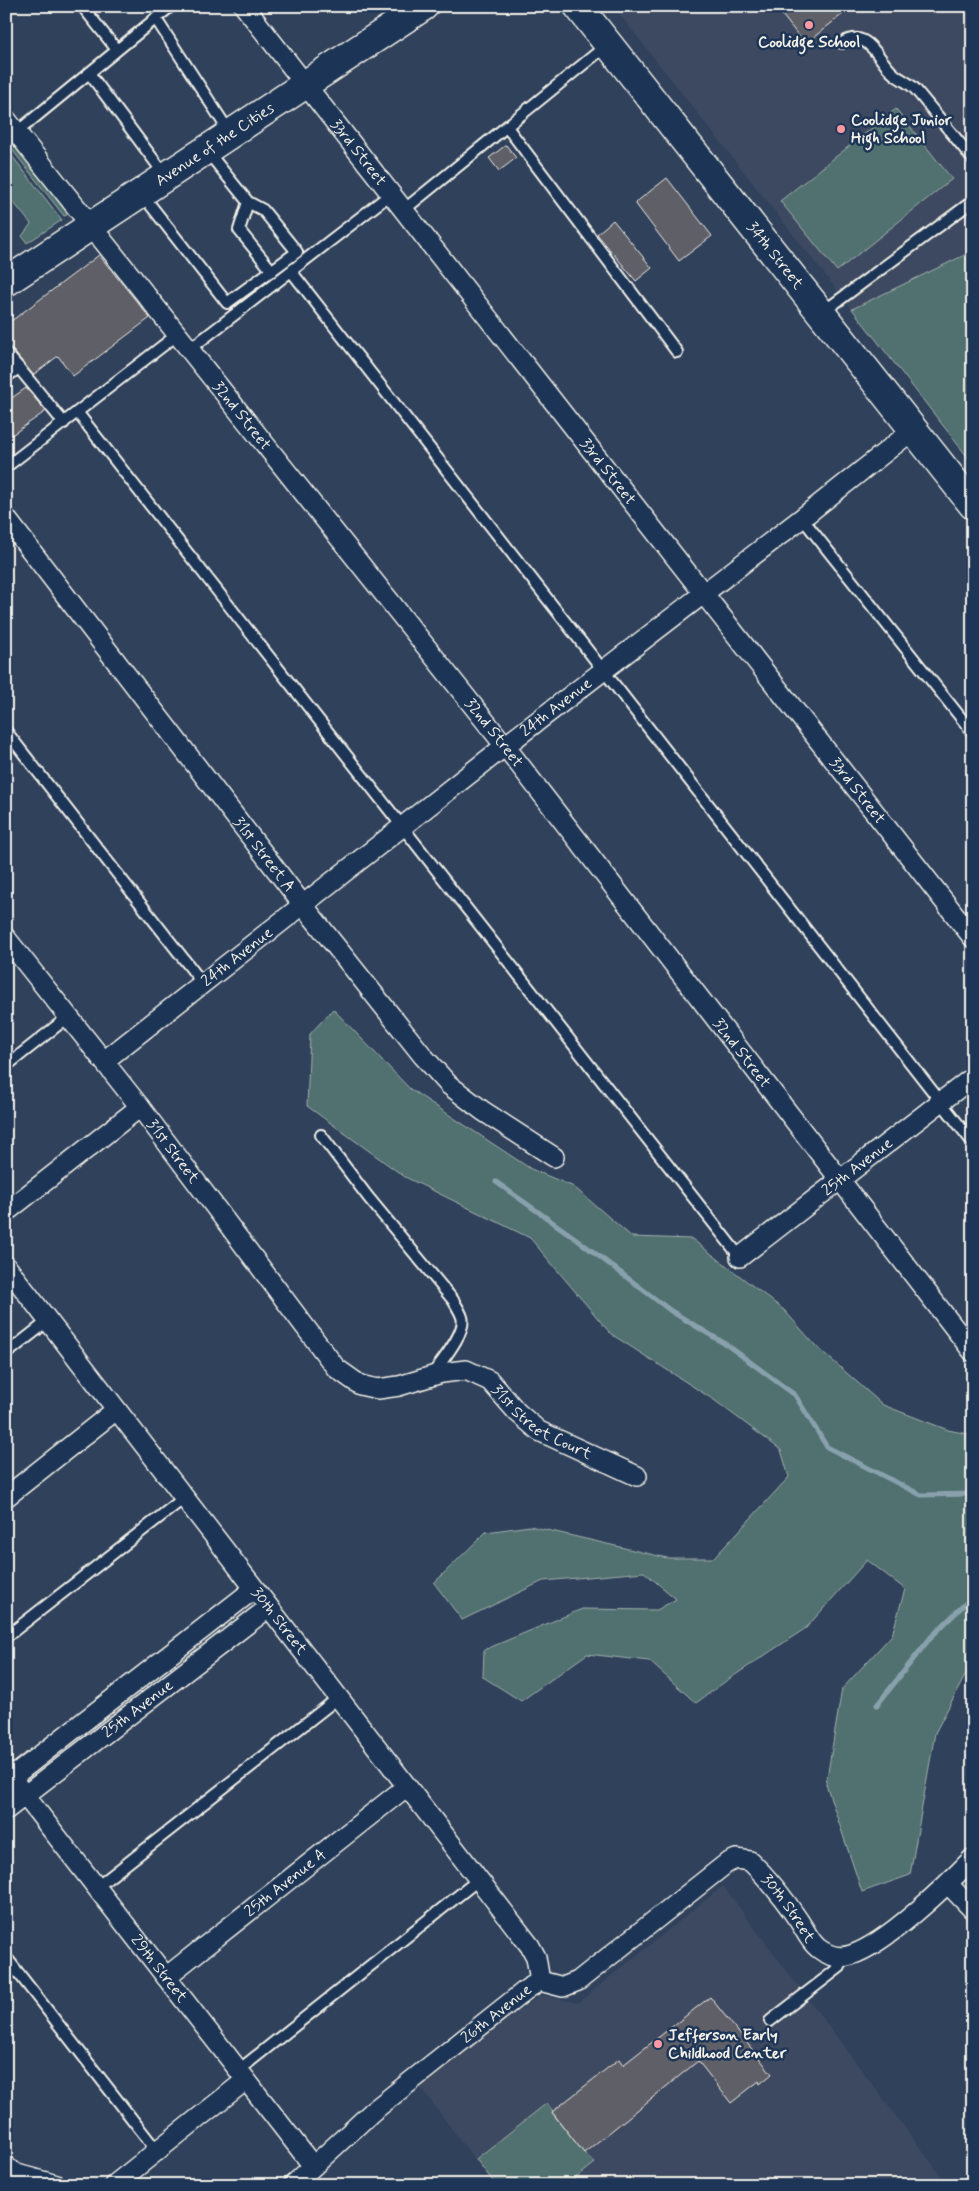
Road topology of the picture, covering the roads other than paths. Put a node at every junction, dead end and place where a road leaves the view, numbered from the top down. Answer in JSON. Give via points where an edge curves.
{"nodes":[{"id":1,"x":82,"y":6,"type":"edge"},
{"id":2,"x":171,"y":6,"type":"edge"},
{"id":3,"x":244,"y":6,"type":"edge"},
{"id":4,"x":424,"y":6,"type":"edge"},
{"id":5,"x":578,"y":6,"type":"edge"},
{"id":6,"x":156,"y":19,"type":"junction"},
{"id":7,"x":842,"y":43,"type":"dead end"},
{"id":8,"x":607,"y":45,"type":"junction"},
{"id":9,"x":117,"y":50,"type":"junction"},
{"id":10,"x":89,"y":74,"type":"junction"},
{"id":11,"x":306,"y":83,"type":"junction"},
{"id":12,"x":12,"y":125,"type":"edge"},
{"id":13,"x":507,"y":127,"type":"junction"},
{"id":14,"x":231,"y":134,"type":"junction"},
{"id":15,"x":206,"y":150,"type":"junction"},
{"id":16,"x":973,"y":159,"type":"edge"},
{"id":17,"x":166,"y":176,"type":"junction"},
{"id":18,"x":140,"y":193,"type":"junction"},
{"id":19,"x":392,"y":193,"type":"junction"},
{"id":20,"x":973,"y":201,"type":"edge"},
{"id":21,"x":248,"y":202,"type":"junction"},
{"id":22,"x":405,"y":209,"type":"junction"},
{"id":23,"x":92,"y":224,"type":"junction"},
{"id":24,"x":291,"y":271,"type":"junction"},
{"id":25,"x":272,"y":272,"type":"junction"},
{"id":26,"x":6,"y":282,"type":"edge"},
{"id":27,"x":821,"y":313,"type":"junction"},
{"id":28,"x":178,"y":334,"type":"junction"},
{"id":29,"x":190,"y":349,"type":"junction"},
{"id":30,"x":677,"y":352,"type":"dead end"},
{"id":31,"x":6,"y":353,"type":"edge"},
{"id":32,"x":19,"y":368,"type":"junction"},
{"id":33,"x":6,"y":377,"type":"edge"},
{"id":34,"x":77,"y":412,"type":"junction"},
{"id":35,"x":64,"y":422,"type":"junction"},
{"id":36,"x":914,"y":430,"type":"junction"},
{"id":37,"x":6,"y":468,"type":"edge"},
{"id":38,"x":973,"y":504,"type":"edge"},
{"id":39,"x":6,"y":518,"type":"edge"},
{"id":40,"x":802,"y":518,"type":"junction"},
{"id":41,"x":703,"y":593,"type":"junction"},
{"id":42,"x":604,"y":670,"type":"junction"},
{"id":43,"x":6,"y":731,"type":"edge"},
{"id":44,"x":973,"y":733,"type":"edge"},
{"id":45,"x":504,"y":746,"type":"junction"},
{"id":46,"x":403,"y":827,"type":"junction"},
{"id":47,"x":303,"y":905,"type":"junction"},
{"id":48,"x":6,"y":938,"type":"edge"},
{"id":49,"x":973,"y":938,"type":"edge"},
{"id":50,"x":204,"y":985,"type":"junction"},
{"id":51,"x":68,"y":1016,"type":"junction"},
{"id":52,"x":104,"y":1061,"type":"junction"},
{"id":53,"x":6,"y":1066,"type":"edge"},
{"id":54,"x":973,"y":1077,"type":"edge"},
{"id":55,"x":940,"y":1102,"type":"junction"},
{"id":56,"x":140,"y":1107,"type":"junction"},
{"id":57,"x":320,"y":1135,"type":"dead end"},
{"id":58,"x":973,"y":1143,"type":"edge"},
{"id":59,"x":554,"y":1157,"type":"dead end"},
{"id":60,"x":839,"y":1180,"type":"junction"},
{"id":61,"x":6,"y":1212,"type":"edge"},
{"id":62,"x":740,"y":1257,"type":"joint"},
{"id":63,"x":6,"y":1266,"type":"edge"},
{"id":64,"x":48,"y":1321,"type":"junction"},
{"id":65,"x":973,"y":1352,"type":"edge"},
{"id":66,"x":6,"y":1354,"type":"edge"},
{"id":67,"x":336,"y":1368,"type":"joint"},
{"id":68,"x":431,"y":1376,"type":"junction"},
{"id":69,"x":116,"y":1410,"type":"junction"},
{"id":70,"x":638,"y":1476,"type":"dead end"},
{"id":71,"x":6,"y":1497,"type":"edge"},
{"id":72,"x":184,"y":1498,"type":"junction"},
{"id":73,"x":254,"y":1589,"type":"junction"},
{"id":74,"x":268,"y":1608,"type":"junction"},
{"id":75,"x":6,"y":1637,"type":"edge"},
{"id":76,"x":338,"y":1698,"type":"junction"},
{"id":77,"x":8,"y":1777,"type":"edge"},
{"id":78,"x":406,"y":1787,"type":"junction"},
{"id":79,"x":25,"y":1796,"type":"junction"},
{"id":80,"x":6,"y":1810,"type":"edge"},
{"id":81,"x":973,"y":1858,"type":"edge"},
{"id":82,"x":736,"y":1859,"type":"joint"},
{"id":83,"x":478,"y":1880,"type":"junction"},
{"id":84,"x":948,"y":1884,"type":"junction"},
{"id":85,"x":98,"y":1887,"type":"junction"},
{"id":86,"x":973,"y":1910,"type":"edge"},
{"id":87,"x":842,"y":1956,"type":"junction"},
{"id":88,"x":6,"y":1957,"type":"edge"},
{"id":89,"x":166,"y":1977,"type":"junction"},
{"id":90,"x":540,"y":1981,"type":"junction"},
{"id":91,"x":770,"y":2022,"type":"dead end"},
{"id":92,"x":242,"y":2075,"type":"junction"},
{"id":93,"x":157,"y":2151,"type":"junction"},
{"id":94,"x":313,"y":2166,"type":"junction"},
{"id":95,"x":6,"y":2167,"type":"edge"},
{"id":96,"x":57,"y":2185,"type":"edge"},
{"id":97,"x":114,"y":2185,"type":"edge"},
{"id":98,"x":293,"y":2185,"type":"edge"}],
"edges":[{"from":1,"to":9,"type":"lane"},
{"from":2,"to":6,"type":"lane"},
{"from":3,"to":11,"type":"street","name":"33rd Street"},
{"from":4,"to":11,"type":"street","name":"Avenue of the Cities"},
{"from":5,"to":8,"type":"street","name":"34th Street"},
{"from":6,"to":9,"type":"lane"},
{"from":6,"to":14,"type":"lane"},
{"from":7,"to":16,"type":"lane","via":[[856,39],[872,45],[890,70],[916,90]]},
{"from":8,"to":13,"type":"lane"},
{"from":8,"to":27,"type":"street","name":"34th Street"},
{"from":9,"to":10,"type":"lane"},
{"from":10,"to":12,"type":"lane"},
{"from":10,"to":17,"type":"lane"},
{"from":11,"to":14,"type":"street","name":"Avenue of the Cities"},
{"from":11,"to":19,"type":"street","name":"33rd Street"},
{"from":12,"to":23,"type":"street","name":"32nd Street"},
{"from":13,"to":22,"type":"lane"},
{"from":13,"to":30,"type":"lane"},
{"from":14,"to":15,"type":"street","name":"Avenue of the Cities"},
{"from":15,"to":17,"type":"street","name":"Avenue of the Cities"},
{"from":15,"to":21,"type":"lane"},
{"from":17,"to":18,"type":"street","name":"Avenue of the Cities"},
{"from":18,"to":23,"type":"street","name":"Avenue of the Cities"},
{"from":18,"to":25,"type":"lane","via":[[226,303]]},
{"from":19,"to":22,"type":"street","name":"33rd Street"},
{"from":19,"to":24,"type":"lane"},
{"from":20,"to":27,"type":"lane"},
{"from":21,"to":25,"type":"lane","via":[[239,230]]},
{"from":21,"to":25,"type":"lane","via":[[263,210],[297,252]]},
{"from":22,"to":41,"type":"street","name":"33rd Street"},
{"from":23,"to":26,"type":"street","name":"Avenue of the Cities"},
{"from":23,"to":28,"type":"street","name":"32nd Street"},
{"from":24,"to":29,"type":"lane"},
{"from":24,"to":42,"type":"lane"},
{"from":27,"to":36,"type":"street","name":"34th Street"},
{"from":28,"to":29,"type":"street","name":"32nd Street"},
{"from":28,"to":34,"type":"lane"},
{"from":29,"to":45,"type":"street","name":"32nd Street"},
{"from":31,"to":32,"type":"lane"},
{"from":32,"to":33,"type":"lane"},
{"from":32,"to":35,"type":"lane"},
{"from":34,"to":35,"type":"lane"},
{"from":34,"to":46,"type":"lane"},
{"from":35,"to":37,"type":"lane"},
{"from":36,"to":38,"type":"street","name":"34th Street"},
{"from":36,"to":40,"type":"street","name":"24th Avenue"},
{"from":39,"to":47,"type":"street","name":"31st Street A"},
{"from":40,"to":41,"type":"street","name":"24th Avenue"},
{"from":40,"to":44,"type":"lane"},
{"from":41,"to":42,"type":"street","name":"24th Avenue"},
{"from":41,"to":49,"type":"street","name":"33rd Street"},
{"from":42,"to":45,"type":"street","name":"24th Avenue"},
{"from":42,"to":55,"type":"lane"},
{"from":43,"to":50,"type":"lane"},
{"from":45,"to":46,"type":"street","name":"24th Avenue"},
{"from":45,"to":60,"type":"street","name":"32nd Street"},
{"from":46,"to":47,"type":"street","name":"24th Avenue"},
{"from":46,"to":62,"type":"lane"},
{"from":47,"to":50,"type":"street","name":"24th Avenue"},
{"from":47,"to":59,"type":"street","name":"31st Street A","via":[[449,1085],[502,1126]]},
{"from":48,"to":51,"type":"street","name":"31st Street"},
{"from":50,"to":52,"type":"street","name":"24th Avenue"},
{"from":51,"to":52,"type":"street","name":"31st Street"},
{"from":51,"to":53,"type":"lane"},
{"from":52,"to":56,"type":"street","name":"31st Street"},
{"from":54,"to":55,"type":"street","name":"25th Avenue"},
{"from":55,"to":58,"type":"lane"},
{"from":55,"to":60,"type":"street","name":"25th Avenue"},
{"from":56,"to":61,"type":"street"},
{"from":56,"to":67,"type":"street","name":"31st Street"},
{"from":57,"to":68,"type":"lane","via":[[453,1300],[462,1318],[456,1340]]},
{"from":60,"to":62,"type":"street","name":"25th Avenue"},
{"from":60,"to":65,"type":"street","name":"32nd Street"},
{"from":63,"to":64,"type":"street","name":"30th Street"},
{"from":64,"to":66,"type":"lane"},
{"from":64,"to":69,"type":"street","name":"30th Street"},
{"from":67,"to":68,"type":"street","name":"31st Street Court","via":[[360,1385],[378,1389]]},
{"from":68,"to":70,"type":"street","name":"31st Street Court","via":[[466,1370],[490,1381],[539,1431]]},
{"from":69,"to":71,"type":"street"},
{"from":69,"to":72,"type":"street","name":"30th Street"},
{"from":72,"to":73,"type":"street","name":"30th Street"},
{"from":72,"to":75,"type":"lane"},
{"from":73,"to":74,"type":"street","name":"30th Street"},
{"from":73,"to":77,"type":"street","name":"25th Avenue"},
{"from":74,"to":76,"type":"street","name":"30th Street"},
{"from":74,"to":79,"type":"street","name":"25th Avenue"},
{"from":76,"to":78,"type":"street","name":"30th Street"},
{"from":76,"to":85,"type":"lane"},
{"from":77,"to":79,"type":"street","name":"29th Street"},
{"from":78,"to":83,"type":"street","name":"30th Street"},
{"from":78,"to":89,"type":"street","name":"25th Avenue A"},
{"from":79,"to":80,"type":"street","name":"25th Avenue"},
{"from":79,"to":85,"type":"street","name":"29th Street"},
{"from":81,"to":84,"type":"street"},
{"from":82,"to":87,"type":"street","name":"30th Street","via":[[750,1861],[757,1868],[817,1947],[833,1956]]},
{"from":82,"to":90,"type":"street","name":"26th Avenue","via":[[718,1868],[578,1981],[563,1986]]},
{"from":83,"to":90,"type":"street","name":"30th Street","via":[[530,1946],[536,1957]]},
{"from":83,"to":92,"type":"lane"},
{"from":84,"to":86,"type":"street"},
{"from":84,"to":87,"type":"street","via":[[875,1943]]},
{"from":85,"to":89,"type":"street","name":"29th Street"},
{"from":87,"to":91,"type":"lane","via":[[840,1966]]},
{"from":88,"to":93,"type":"lane"},
{"from":89,"to":92,"type":"street","name":"29th Street"},
{"from":90,"to":94,"type":"street","name":"26th Avenue","via":[[380,2106]]},
{"from":92,"to":93,"type":"street"},
{"from":92,"to":94,"type":"street","name":"29th Street"},
{"from":93,"to":97,"type":"street"},
{"from":94,"to":98,"type":"street","name":"26th Avenue"},
{"from":95,"to":96,"type":"street","via":[[17,2174]]}]}
